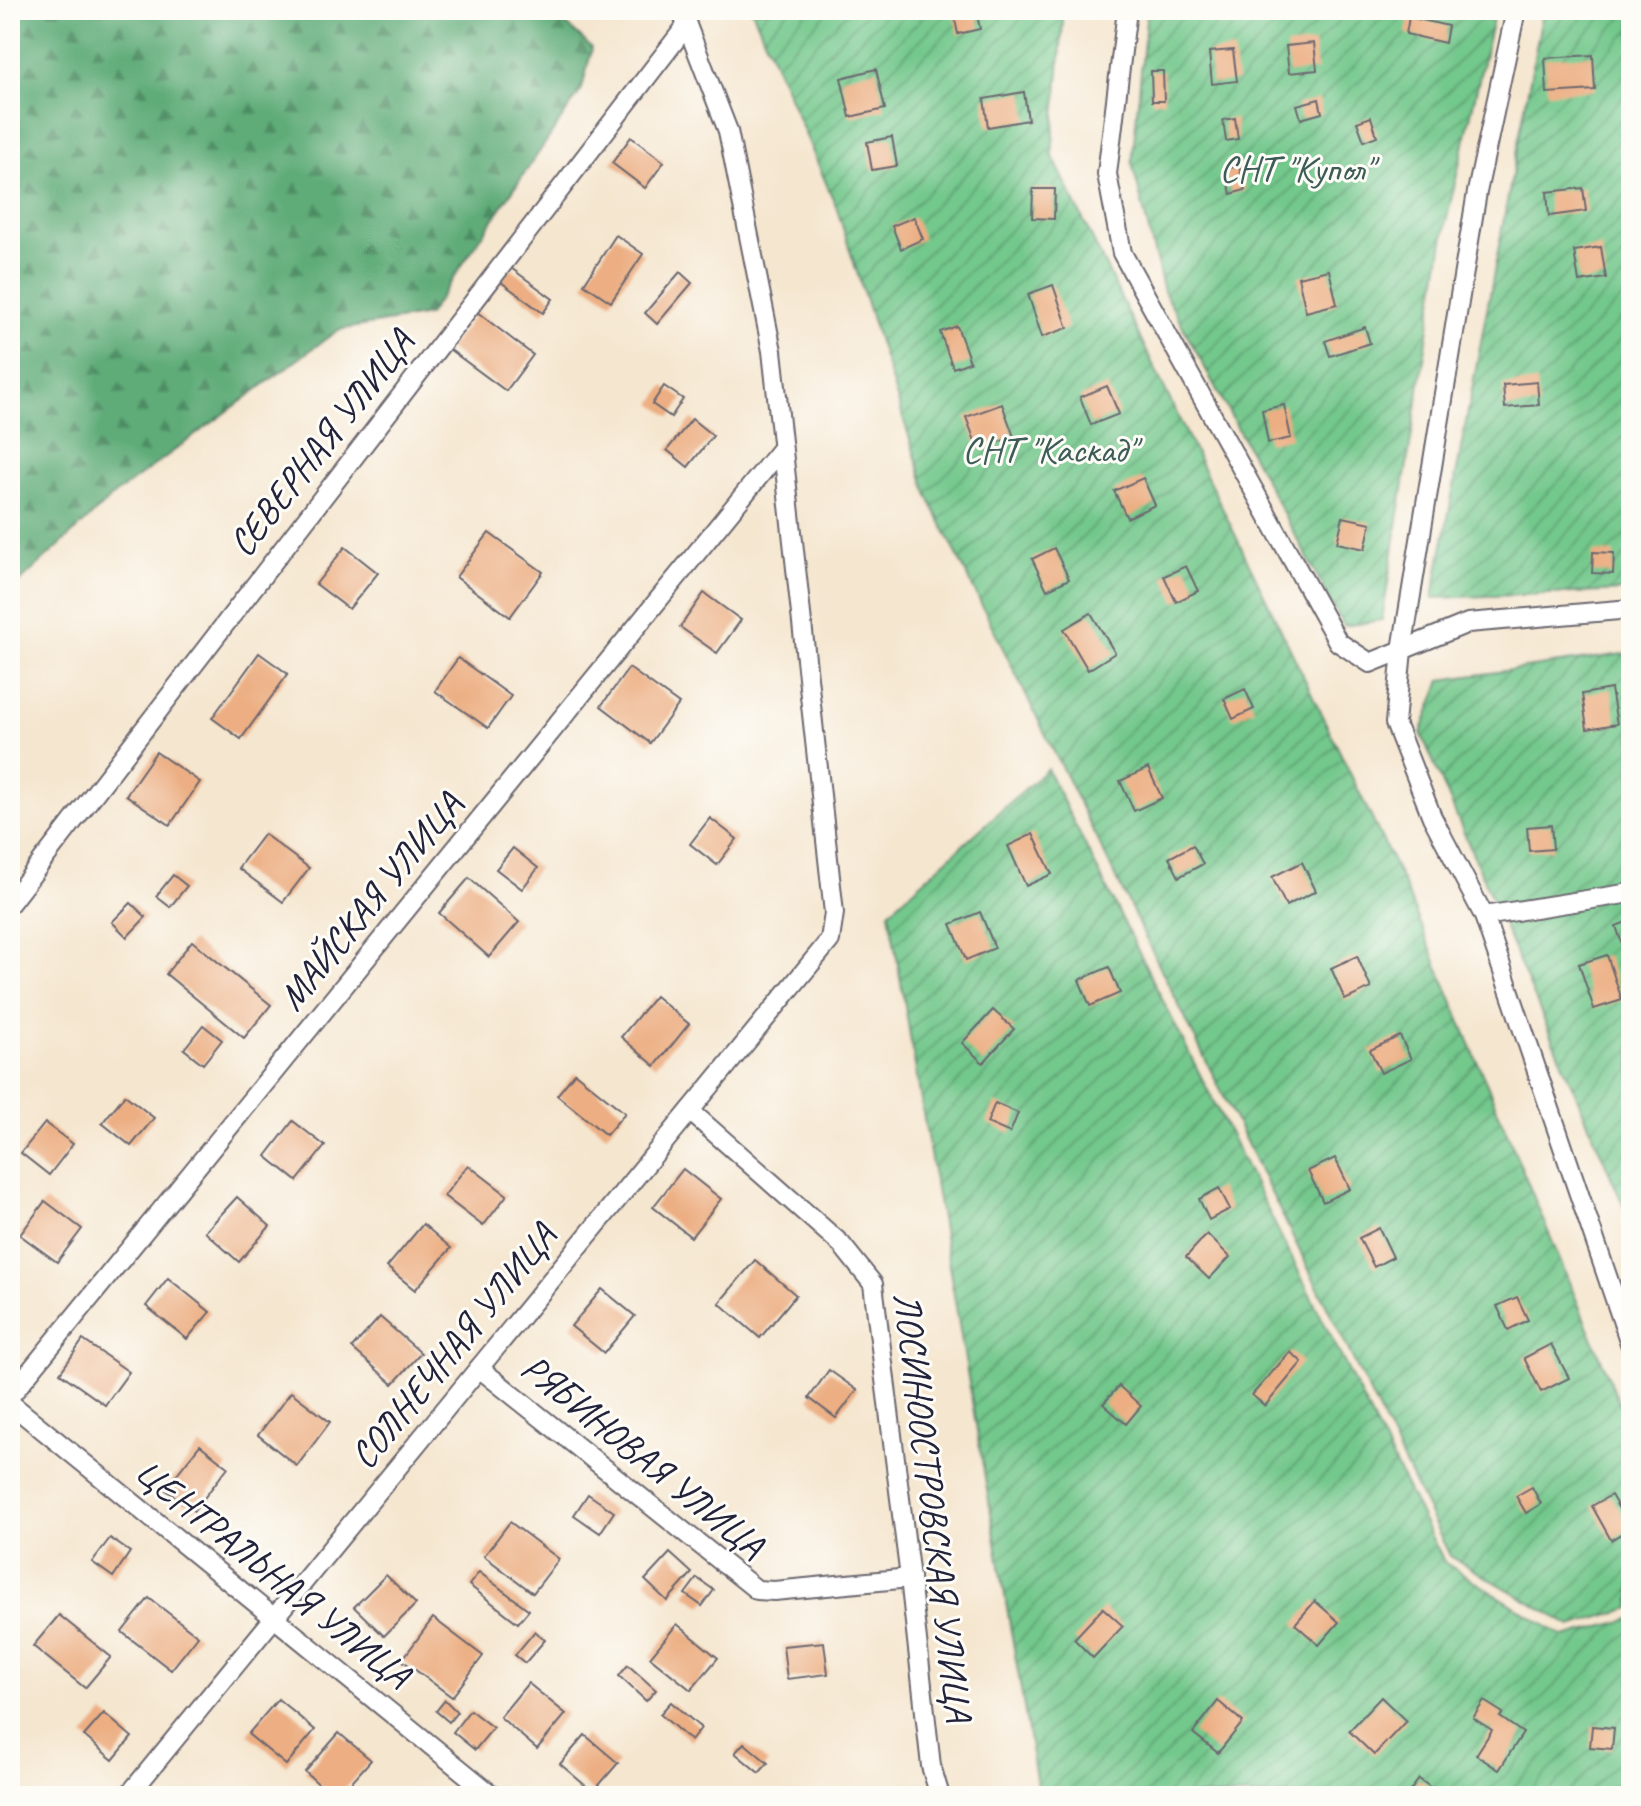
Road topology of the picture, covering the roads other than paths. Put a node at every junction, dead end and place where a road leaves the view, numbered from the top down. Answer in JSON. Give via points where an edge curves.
{"nodes":[{"id":1,"x":1127,"y":10,"type":"edge"},
{"id":2,"x":1516,"y":10,"type":"edge"},
{"id":3,"x":684,"y":17,"type":"edge"},
{"id":4,"x":782,"y":448,"type":"junction"},
{"id":5,"x":1631,"y":609,"type":"edge"},
{"id":6,"x":1402,"y":650,"type":"junction"},
{"id":7,"x":1631,"y":893,"type":"edge"},
{"id":8,"x":10,"y":903,"type":"edge"},
{"id":9,"x":1484,"y":916,"type":"junction"},
{"id":10,"x":690,"y":1111,"type":"junction"},
{"id":11,"x":1631,"y":1346,"type":"edge"},
{"id":12,"x":479,"y":1368,"type":"junction"},
{"id":13,"x":10,"y":1396,"type":"edge"},
{"id":14,"x":10,"y":1403,"type":"edge"},
{"id":15,"x":910,"y":1578,"type":"junction"},
{"id":16,"x":274,"y":1618,"type":"junction"},
{"id":17,"x":128,"y":1796,"type":"edge"},
{"id":18,"x":493,"y":1796,"type":"edge"},
{"id":19,"x":940,"y":1796,"type":"edge"}],
"edges":[{"from":1,"to":6,"type":"street","via":[[1107,174],[1122,253],[1338,642],[1370,663]]},
{"from":2,"to":6,"type":"street","via":[[1477,192]]},
{"from":3,"to":4,"type":"street","via":[[728,131],[772,351]]},
{"from":3,"to":8,"type":"street","name":"СЕВЕРНАЯ УЛИЦА"},
{"from":4,"to":10,"type":"street","name":"СОЛНЕЧНАЯ УЛИЦА","via":[[834,913],[830,940]]},
{"from":4,"to":13,"type":"street","name":"МАЙСКАЯ УЛИЦА"},
{"from":5,"to":6,"type":"street","via":[[1468,623]]},
{"from":6,"to":9,"type":"street","via":[[1395,723],[1432,817]]},
{"from":7,"to":9,"type":"street"},
{"from":9,"to":11,"type":"street"},
{"from":10,"to":12,"type":"street","name":"СОЛНЕЧНАЯ УЛИЦА"},
{"from":10,"to":15,"type":"street","name":"ЛОСИНООСТРОВСКАЯ УЛИЦА","via":[[841,1244],[873,1284]]},
{"from":12,"to":15,"type":"street","name":"РЯБИНОВАЯ УЛИЦА","via":[[757,1590]]},
{"from":12,"to":16,"type":"street","name":"СОЛНЕЧНАЯ УЛИЦА"},
{"from":14,"to":16,"type":"street","name":"ЦЕНТРАЛЬНАЯ УЛИЦА"},
{"from":15,"to":19,"type":"street","name":"ЛОСИНООСТРОВСКАЯ УЛИЦА","via":[[931,1766]]},
{"from":16,"to":17,"type":"street","name":"СОЛНЕЧНАЯ УЛИЦА"},
{"from":16,"to":18,"type":"street","name":"ЦЕНТРАЛЬНАЯ УЛИЦА"}]}
